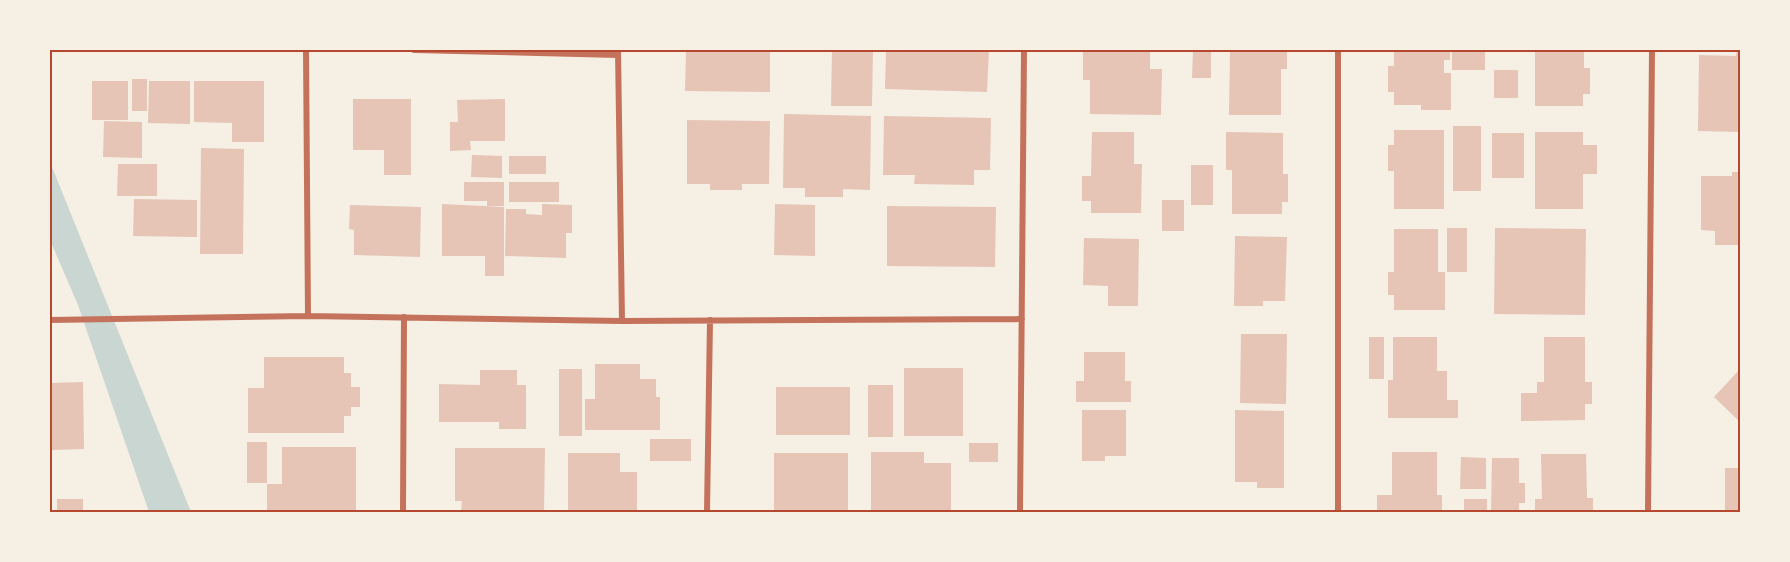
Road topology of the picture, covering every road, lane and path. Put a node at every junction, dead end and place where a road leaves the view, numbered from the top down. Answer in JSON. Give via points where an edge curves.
{"nodes":[{"id":1,"x":306,"y":50,"type":"edge"},
{"id":2,"x":414,"y":50,"type":"edge"},
{"id":3,"x":1024,"y":50,"type":"edge"},
{"id":4,"x":1338,"y":50,"type":"edge"},
{"id":5,"x":1652,"y":50,"type":"edge"},
{"id":6,"x":618,"y":52,"type":"edge"},
{"id":7,"x":308,"y":316,"type":"junction"},
{"id":8,"x":404,"y":317,"type":"junction"},
{"id":9,"x":1022,"y":319,"type":"junction"},
{"id":10,"x":50,"y":320,"type":"edge"},
{"id":11,"x":710,"y":320,"type":"junction"},
{"id":12,"x":622,"y":321,"type":"junction"},
{"id":13,"x":403,"y":513,"type":"edge"},
{"id":14,"x":707,"y":513,"type":"edge"},
{"id":15,"x":1020,"y":513,"type":"edge"},
{"id":16,"x":1338,"y":513,"type":"edge"},
{"id":17,"x":1648,"y":513,"type":"edge"}],
"edges":[{"from":1,"to":7,"type":"street"},
{"from":2,"to":6,"type":"street"},
{"from":3,"to":9,"type":"street"},
{"from":4,"to":16,"type":"street"},
{"from":5,"to":17,"type":"street"},
{"from":6,"to":12,"type":"street"},
{"from":7,"to":8,"type":"street"},
{"from":7,"to":10,"type":"street"},
{"from":8,"to":12,"type":"street"},
{"from":8,"to":13,"type":"street"},
{"from":9,"to":11,"type":"street"},
{"from":9,"to":15,"type":"street"},
{"from":11,"to":12,"type":"street"},
{"from":11,"to":14,"type":"street"}]}
